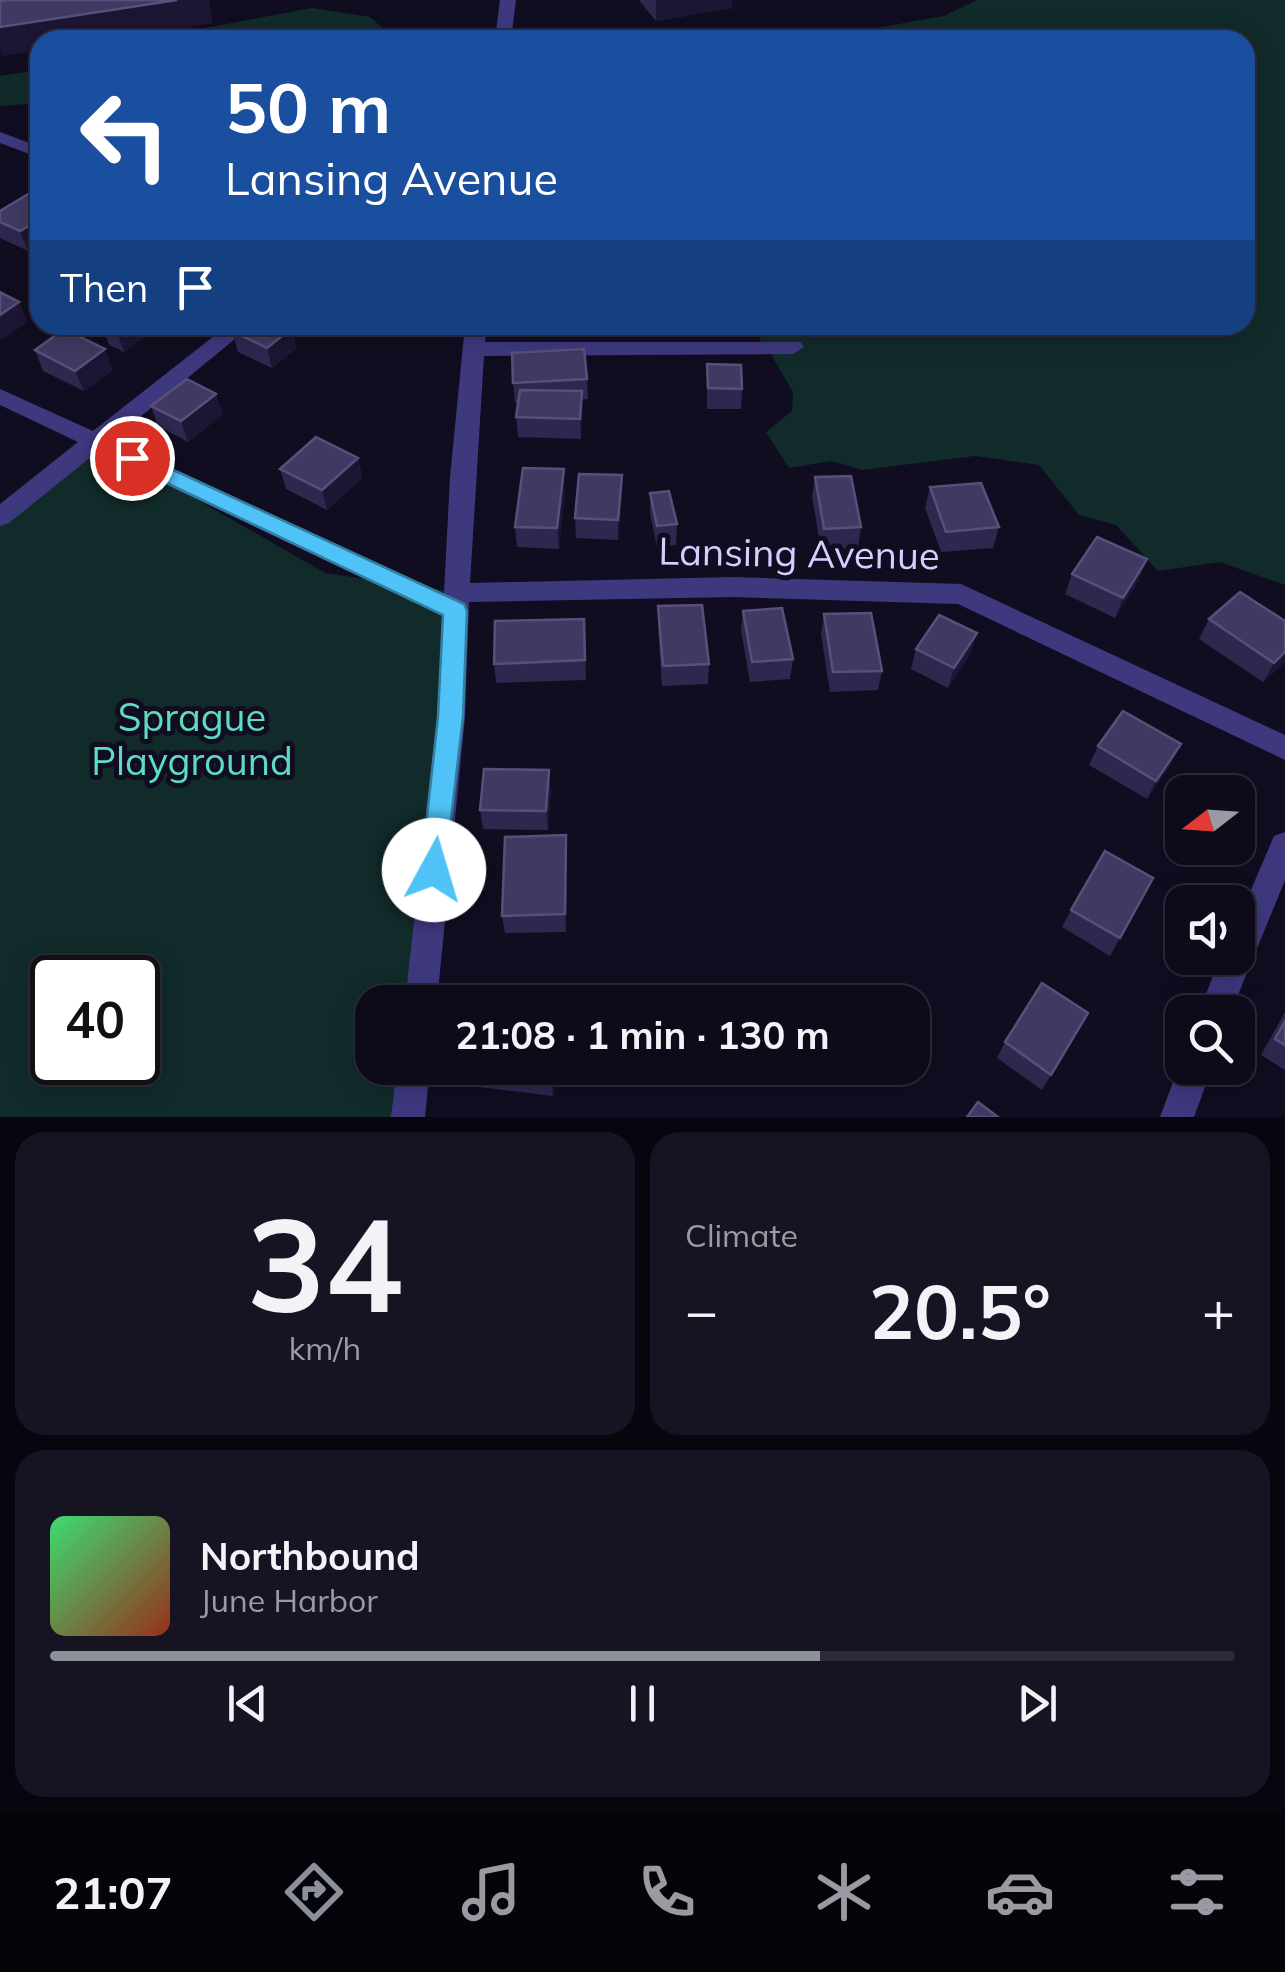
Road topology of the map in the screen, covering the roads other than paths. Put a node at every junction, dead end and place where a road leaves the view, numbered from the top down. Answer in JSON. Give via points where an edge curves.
{"nodes":[{"id":1,"x":508,"y":0,"type":"edge"},
{"id":2,"x":504,"y":30,"type":"edge"},
{"id":3,"x":0,"y":136,"type":"edge"},
{"id":4,"x":30,"y":149,"type":"edge"},
{"id":5,"x":228,"y":335,"type":"edge"},
{"id":6,"x":475,"y":337,"type":"edge"},
{"id":7,"x":793,"y":348,"type":"dead end"},
{"id":8,"x":0,"y":396,"type":"edge"},
{"id":9,"x":96,"y":441,"type":"junction"},
{"id":10,"x":0,"y":517,"type":"edge"},
{"id":11,"x":456,"y":602,"type":"junction"},
{"id":12,"x":1285,"y":748,"type":"edge"},
{"id":13,"x":1285,"y":845,"type":"edge"},
{"id":14,"x":1255,"y":914,"type":"edge"},
{"id":15,"x":423,"y":985,"type":"edge"},
{"id":16,"x":412,"y":1085,"type":"edge"},
{"id":17,"x":1189,"y":1085,"type":"edge"},
{"id":18,"x":408,"y":1117,"type":"edge"},
{"id":19,"x":1177,"y":1117,"type":"edge"}],
"edges":[{"from":1,"to":2,"type":"street"},
{"from":3,"to":4,"type":"street"},
{"from":5,"to":9,"type":"street"},
{"from":6,"to":7,"type":"street"},
{"from":6,"to":11,"type":"street"},
{"from":8,"to":9,"type":"street","name":"Lansing Avenue"},
{"from":9,"to":10,"type":"street"},
{"from":9,"to":11,"type":"street","name":"Lansing Avenue"},
{"from":11,"to":12,"type":"street","name":"Lansing Avenue","via":[[733,587],[961,594]]},
{"from":11,"to":15,"type":"street"},
{"from":13,"to":14,"type":"street"},
{"from":16,"to":18,"type":"street"},
{"from":17,"to":19,"type":"street"}]}
